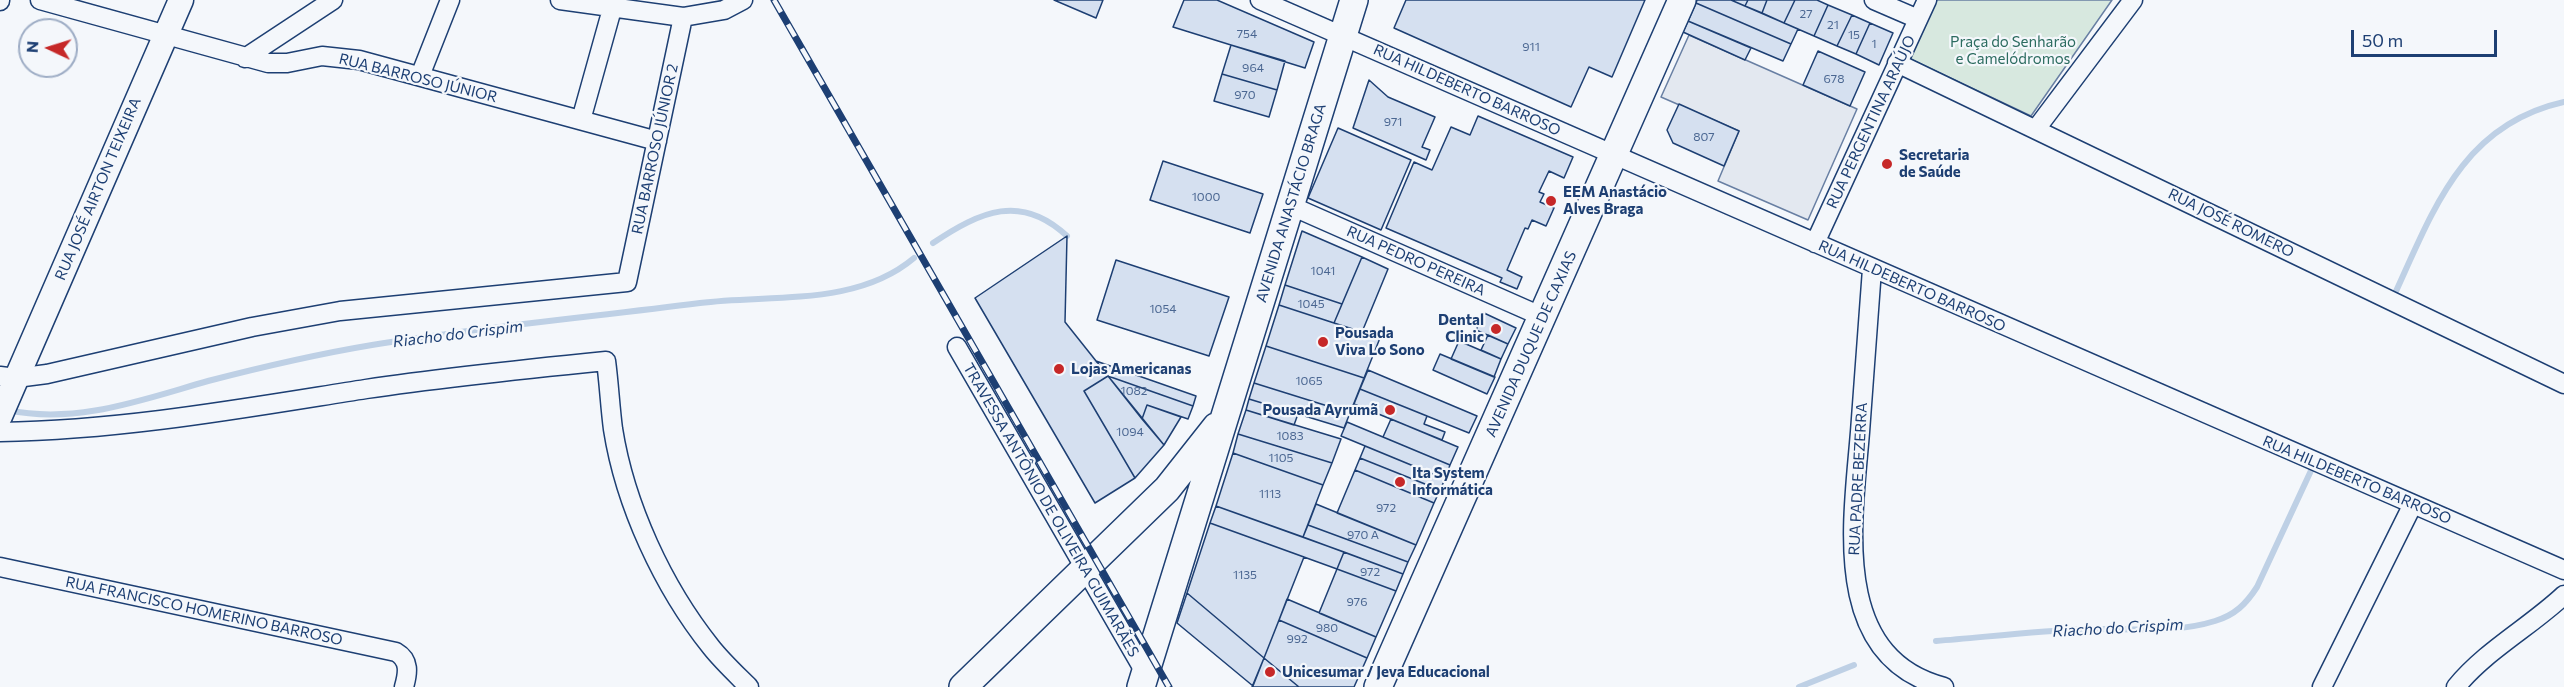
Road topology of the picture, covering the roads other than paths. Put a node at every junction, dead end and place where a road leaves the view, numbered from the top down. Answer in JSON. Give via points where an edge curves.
{"nodes":[{"id":1,"x":40,"y":0,"type":"edge"},
{"id":2,"x":181,"y":0,"type":"edge"},
{"id":3,"x":333,"y":0,"type":"edge"},
{"id":4,"x":450,"y":0,"type":"edge"},
{"id":5,"x":560,"y":0,"type":"edge"},
{"id":6,"x":743,"y":0,"type":"edge"},
{"id":7,"x":1260,"y":0,"type":"edge"},
{"id":8,"x":1354,"y":0,"type":"edge"},
{"id":9,"x":1682,"y":0,"type":"edge"},
{"id":10,"x":1874,"y":0,"type":"edge"},
{"id":11,"x":1927,"y":0,"type":"edge"},
{"id":12,"x":2133,"y":0,"type":"edge"},
{"id":13,"x":638,"y":6,"type":"edge"},
{"id":14,"x":612,"y":9,"type":"junction"},
{"id":15,"x":683,"y":17,"type":"junction"},
{"id":16,"x":1918,"y":19,"type":"junction"},
{"id":17,"x":166,"y":33,"type":"junction"},
{"id":18,"x":1342,"y":36,"type":"junction"},
{"id":19,"x":245,"y":58,"type":"junction"},
{"id":20,"x":1897,"y":63,"type":"junction"},
{"id":21,"x":420,"y":76,"type":"junction"},
{"id":22,"x":581,"y":120,"type":"junction"},
{"id":23,"x":2036,"y":129,"type":"junction"},
{"id":24,"x":657,"y":141,"type":"junction"},
{"id":25,"x":1614,"y":155,"type":"junction"},
{"id":26,"x":1289,"y":205,"type":"junction"},
{"id":27,"x":1815,"y":243,"type":"junction"},
{"id":28,"x":1872,"y":269,"type":"junction"},
{"id":29,"x":1543,"y":317,"type":"junction"},
{"id":30,"x":957,"y":347,"type":"dead end"},
{"id":31,"x":8,"y":377,"type":"edge"},
{"id":32,"x":2564,"y":384,"type":"edge"},
{"id":33,"x":1229,"y":406,"type":"junction"},
{"id":34,"x":0,"y":416,"type":"edge"},
{"id":35,"x":0,"y":432,"type":"edge"},
{"id":36,"x":2413,"y":504,"type":"junction"},
{"id":37,"x":1091,"y":564,"type":"junction"},
{"id":38,"x":0,"y":567,"type":"edge"},
{"id":39,"x":2564,"y":570,"type":"edge"},
{"id":40,"x":2564,"y":595,"type":"edge"},
{"id":41,"x":1144,"y":680,"type":"edge"},
{"id":42,"x":404,"y":687,"type":"edge"},
{"id":43,"x":749,"y":687,"type":"edge"},
{"id":44,"x":963,"y":687,"type":"edge"},
{"id":45,"x":1378,"y":687,"type":"edge"},
{"id":46,"x":1942,"y":687,"type":"edge"},
{"id":47,"x":2322,"y":687,"type":"edge"},
{"id":48,"x":2456,"y":687,"type":"edge"}],
"edges":[{"from":1,"to":17,"type":"street","name":"RUA BARROSO JÚNIOR"},
{"from":2,"to":17,"type":"street","name":"RUA JOSÉ AIRTON TEIXEIRA"},
{"from":3,"to":19,"type":"street"},
{"from":4,"to":21,"type":"street"},
{"from":5,"to":14,"type":"street"},
{"from":6,"to":15,"type":"street","via":[[724,10]]},
{"from":7,"to":18,"type":"street","name":"RUA HILDEBERTO BARROSO"},
{"from":8,"to":18,"type":"main road","name":"AVENIDA ANASTÁCIO BRAGA"},
{"from":9,"to":25,"type":"main road","name":"AVENIDA DUQUE DE CAXIAS"},
{"from":10,"to":16,"type":"street"},
{"from":11,"to":16,"type":"street","name":"RUA PERGENTINA ARAÚJO"},
{"from":12,"to":23,"type":"street"},
{"from":13,"to":14,"type":"street"},
{"from":13,"to":15,"type":"street"},
{"from":14,"to":22,"type":"street"},
{"from":15,"to":24,"type":"street","name":"RUA BARROSO JÚNIOR 2"},
{"from":16,"to":20,"type":"street","name":"RUA PERGENTINA ARAÚJO"},
{"from":17,"to":19,"type":"street","name":"RUA BARROSO JÚNIOR"},
{"from":17,"to":31,"type":"street","name":"RUA JOSÉ AIRTON TEIXEIRA"},
{"from":18,"to":25,"type":"street","name":"RUA HILDEBERTO BARROSO"},
{"from":18,"to":26,"type":"main road","name":"AVENIDA ANASTÁCIO BRAGA"},
{"from":19,"to":21,"type":"street","name":"RUA BARROSO JÚNIOR","via":[[278,63],[342,57]]},
{"from":20,"to":23,"type":"street","name":"RUA JOSÉ ROMERO"},
{"from":20,"to":27,"type":"street","name":"RUA PERGENTINA ARAÚJO"},
{"from":21,"to":22,"type":"street","name":"RUA BARROSO JÚNIOR"},
{"from":22,"to":24,"type":"street","name":"RUA BARROSO JÚNIOR"},
{"from":23,"to":32,"type":"street","name":"RUA JOSÉ ROMERO"},
{"from":24,"to":31,"type":"street","name":"RUA BARROSO JÚNIOR 2","via":[[627,282],[340,311],[90,365]]},
{"from":25,"to":27,"type":"street","name":"RUA HILDEBERTO BARROSO"},
{"from":25,"to":29,"type":"main road","name":"AVENIDA DUQUE DE CAXIAS"},
{"from":26,"to":29,"type":"street","name":"RUA PEDRO PEREIRA"},
{"from":26,"to":33,"type":"main road","name":"AVENIDA ANASTÁCIO BRAGA"},
{"from":27,"to":28,"type":"street","name":"RUA HILDEBERTO BARROSO"},
{"from":28,"to":36,"type":"street","name":"RUA HILDEBERTO BARROSO"},
{"from":28,"to":46,"type":"street","name":"RUA PADRE BEZERRA","via":[[1852,527],[1854,574],[1863,609],[1881,645],[1900,666]]},
{"from":29,"to":45,"type":"main road","name":"AVENIDA DUQUE DE CAXIAS"},
{"from":30,"to":37,"type":"street","name":"TRAVESSA ANTÔNIO DE OLIVEIRA GUIMARÃES"},
{"from":31,"to":34,"type":"street","name":"RUA JOSÉ AIRTON TEIXEIRA"},
{"from":33,"to":37,"type":"main road","name":"AVENIDA ANASTÁCIO BRAGA","via":[[1183,471]]},
{"from":33,"to":41,"type":"main road","name":"AVENIDA ANASTÁCIO BRAGA"},
{"from":35,"to":43,"type":"street","via":[[46,432],[151,422],[436,379],[606,361],[613,430],[645,536],[674,591],[711,647]]},
{"from":36,"to":39,"type":"street","name":"RUA HILDEBERTO BARROSO"},
{"from":36,"to":47,"type":"street"},
{"from":37,"to":41,"type":"street","name":"TRAVESSA ANTÔNIO DE OLIVEIRA GUIMARÃES"},
{"from":37,"to":44,"type":"main road","name":"AVENIDA ANASTÁCIO BRAGA"},
{"from":38,"to":42,"type":"street","name":"RUA FRANCISCO HOMERINO BARROSO","via":[[390,650],[405,659]]},
{"from":40,"to":48,"type":"street"}]}
